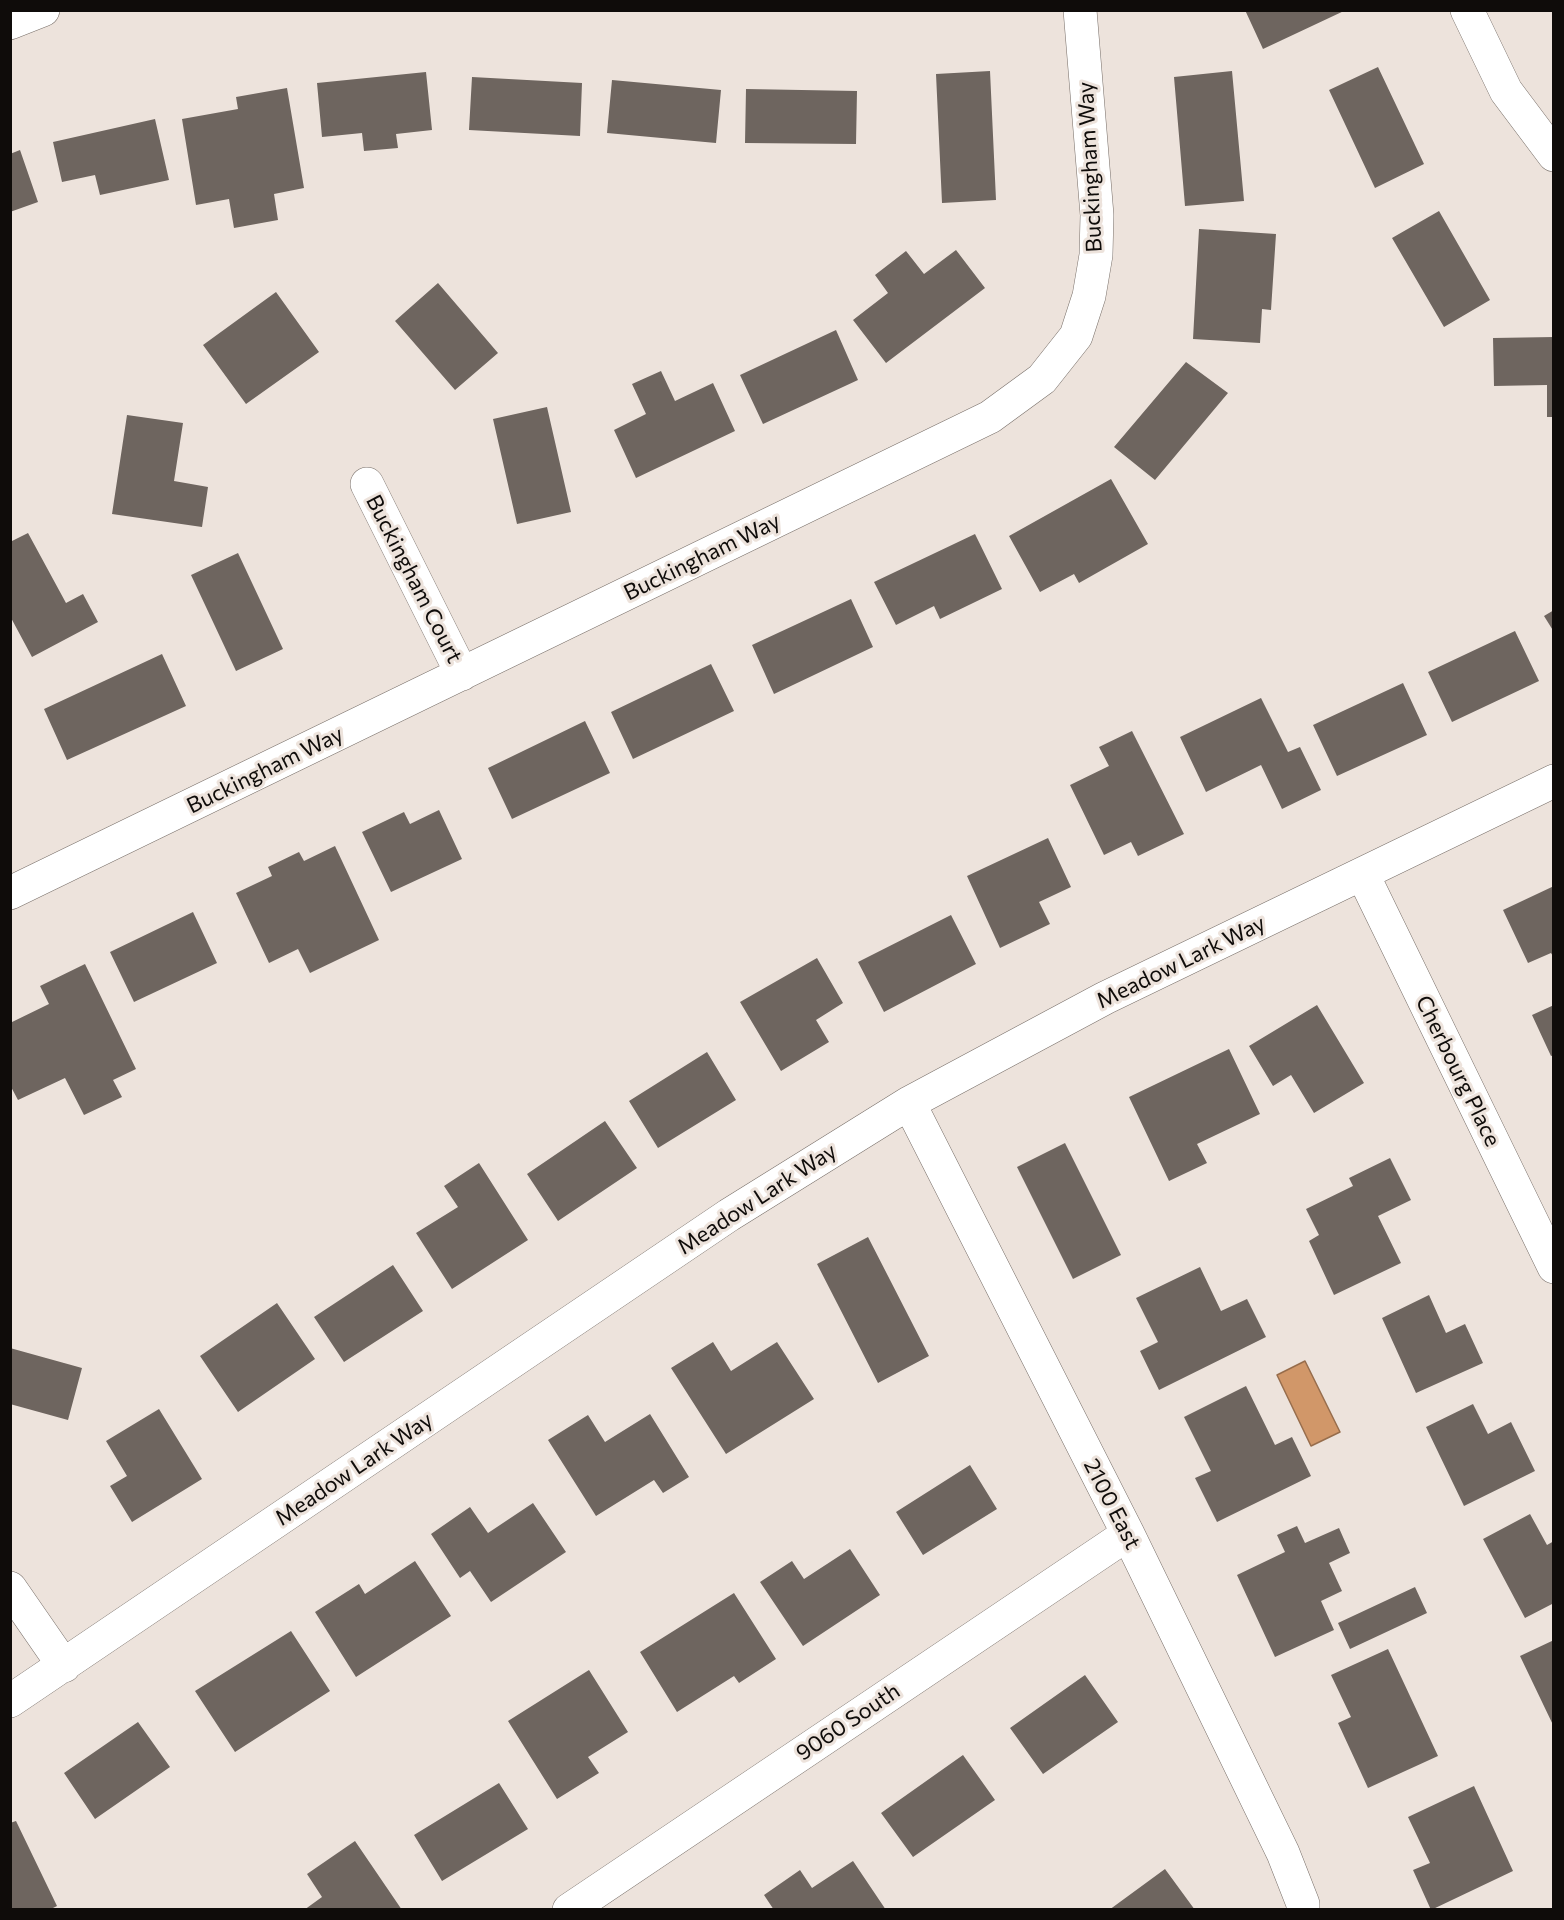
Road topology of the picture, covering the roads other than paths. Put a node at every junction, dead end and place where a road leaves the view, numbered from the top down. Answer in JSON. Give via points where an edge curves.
{"nodes":[{"id":1,"x":43,"y":10,"type":"edge"},
{"id":2,"x":1080,"y":10,"type":"edge"},
{"id":3,"x":1467,"y":10,"type":"edge"},
{"id":4,"x":10,"y":23,"type":"edge"},
{"id":5,"x":1554,"y":154,"type":"edge"},
{"id":6,"x":367,"y":484,"type":"dead end"},
{"id":7,"x":462,"y":674,"type":"junction"},
{"id":8,"x":1554,"y":781,"type":"edge"},
{"id":9,"x":1362,"y":875,"type":"junction"},
{"id":10,"x":15,"y":880,"type":"edge"},
{"id":11,"x":909,"y":1103,"type":"junction"},
{"id":12,"x":1554,"y":1267,"type":"edge"},
{"id":13,"x":1128,"y":1534,"type":"junction"},
{"id":14,"x":10,"y":1588,"type":"edge"},
{"id":15,"x":63,"y":1666,"type":"junction"},
{"id":16,"x":10,"y":1701,"type":"edge"},
{"id":17,"x":569,"y":1910,"type":"edge"},
{"id":18,"x":1303,"y":1910,"type":"edge"}],
"edges":[{"from":1,"to":4,"type":"street"},
{"from":2,"to":7,"type":"street","name":"Buckingham Way","via":[[1097,215],[1096,255],[1089,296],[1076,336],[1042,379],[990,417]]},
{"from":3,"to":5,"type":"street","via":[[1506,91]]},
{"from":6,"to":7,"type":"street","name":"Buckingham Court"},
{"from":7,"to":10,"type":"street","name":"Buckingham Way"},
{"from":8,"to":9,"type":"street","name":"Meadow Lark Way"},
{"from":9,"to":11,"type":"street","name":"Meadow Lark Way","via":[[1105,998]]},
{"from":9,"to":12,"type":"street","name":"Cherbourg Place"},
{"from":11,"to":13,"type":"street","name":"2100 East"},
{"from":11,"to":15,"type":"street","name":"Meadow Lark Way","via":[[729,1215]]},
{"from":13,"to":17,"type":"street","name":"9060 South"},
{"from":13,"to":18,"type":"street","name":"2100 East","via":[[1283,1853]]},
{"from":14,"to":15,"type":"street"},
{"from":15,"to":16,"type":"street","name":"Meadow Lark Way"}]}
